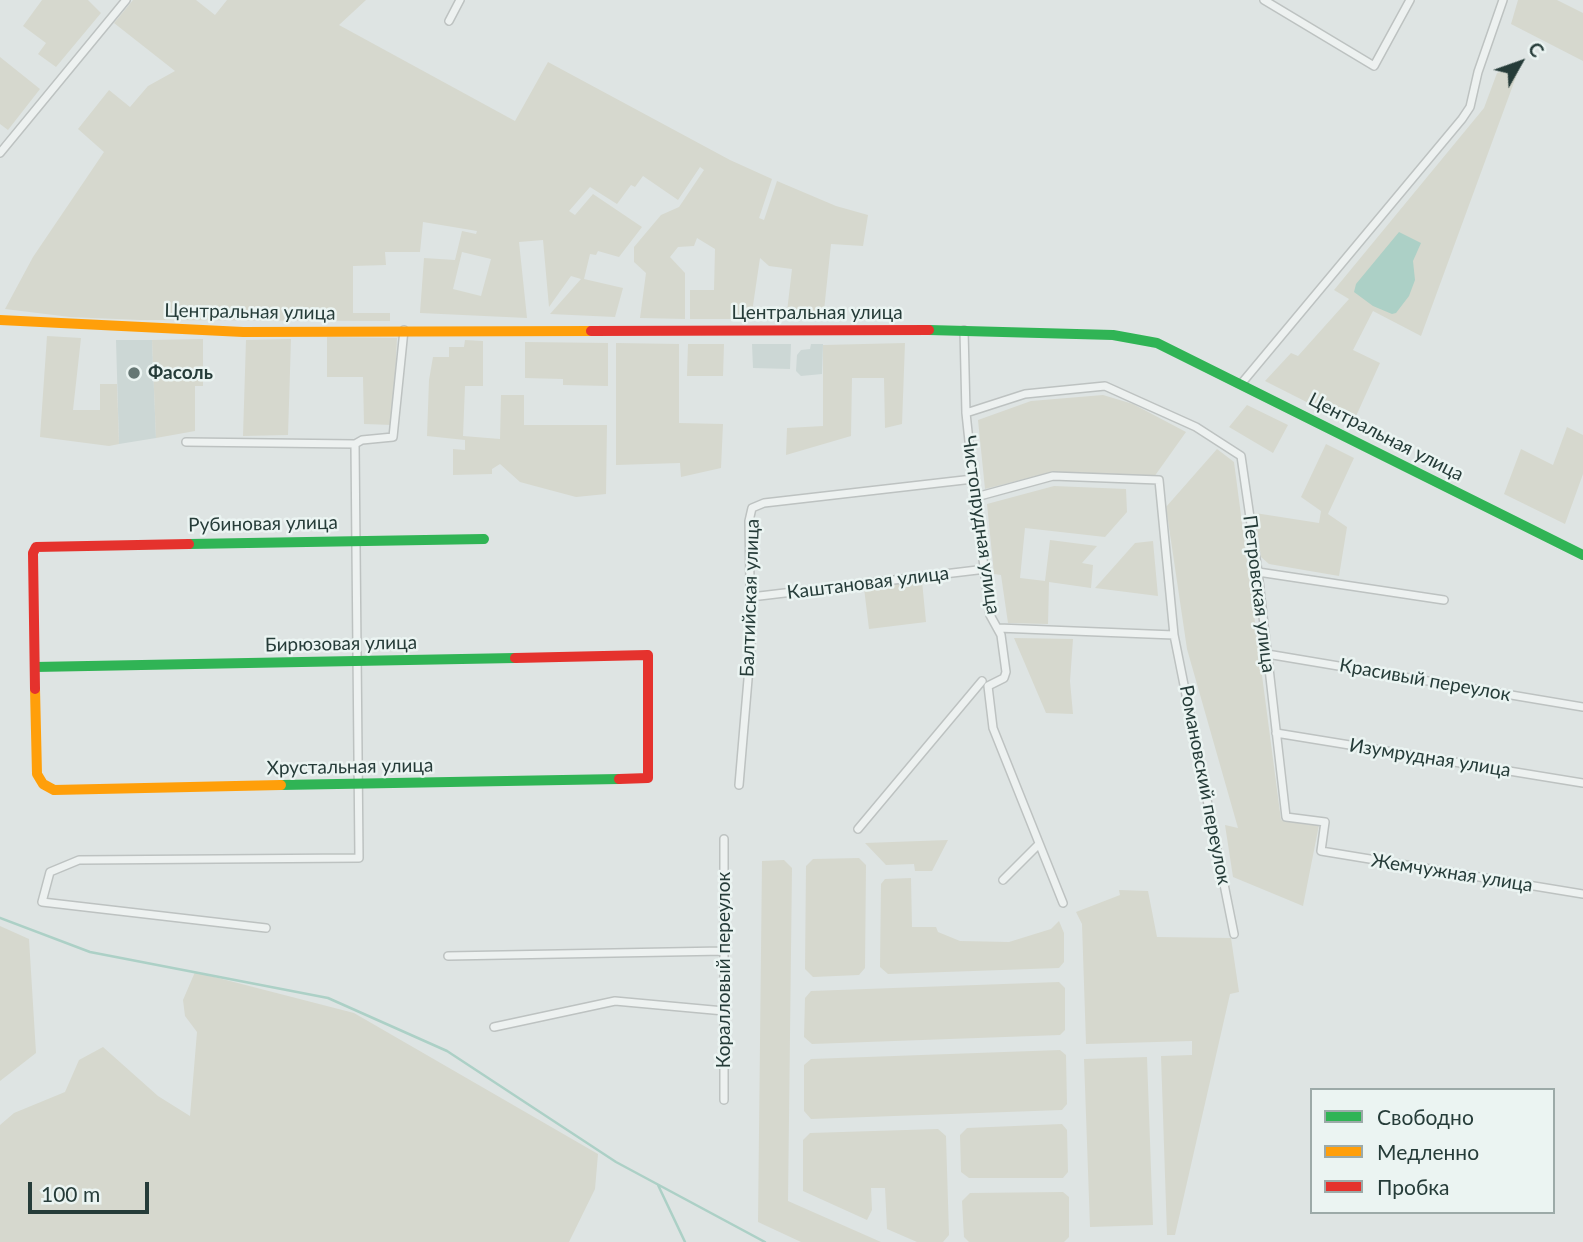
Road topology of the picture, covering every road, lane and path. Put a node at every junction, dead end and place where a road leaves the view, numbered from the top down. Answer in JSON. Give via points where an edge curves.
{"nodes":[{"id":1,"x":126,"y":0,"type":"edge"},
{"id":2,"x":460,"y":0,"type":"edge"},
{"id":3,"x":1264,"y":0,"type":"edge"},
{"id":4,"x":1410,"y":0,"type":"edge"},
{"id":5,"x":1503,"y":0,"type":"edge"},
{"id":6,"x":1275,"y":3,"type":"edge"},
{"id":7,"x":449,"y":21,"type":"dead end"},
{"id":8,"x":0,"y":153,"type":"edge"},
{"id":9,"x":0,"y":320,"type":"edge"},
{"id":10,"x":404,"y":330,"type":"junction"},
{"id":11,"x":964,"y":330,"type":"junction"},
{"id":12,"x":1241,"y":384,"type":"junction"},
{"id":13,"x":966,"y":413,"type":"junction"},
{"id":14,"x":186,"y":442,"type":"dead end"},
{"id":15,"x":355,"y":444,"type":"junction"},
{"id":16,"x":973,"y":479,"type":"junction"},
{"id":17,"x":976,"y":497,"type":"junction"},
{"id":18,"x":484,"y":539,"type":"dead end"},
{"id":19,"x":357,"y":540,"type":"junction"},
{"id":20,"x":1583,"y":555,"type":"edge"},
{"id":21,"x":986,"y":569,"type":"junction"},
{"id":22,"x":1258,"y":572,"type":"junction"},
{"id":23,"x":751,"y":597,"type":"junction"},
{"id":24,"x":1444,"y":600,"type":"dead end"},
{"id":25,"x":998,"y":628,"type":"junction"},
{"id":26,"x":1174,"y":635,"type":"junction"},
{"id":27,"x":1267,"y":654,"type":"junction"},
{"id":28,"x":359,"y":661,"type":"junction"},
{"id":29,"x":35,"y":667,"type":"junction"},
{"id":30,"x":982,"y":681,"type":"dead end"},
{"id":31,"x":1583,"y":707,"type":"edge"},
{"id":32,"x":1276,"y":733,"type":"junction"},
{"id":33,"x":648,"y":778,"type":"joint"},
{"id":34,"x":1583,"y":783,"type":"edge"},
{"id":35,"x":359,"y":784,"type":"junction"},
{"id":36,"x":739,"y":785,"type":"dead end"},
{"id":37,"x":858,"y":829,"type":"dead end"},
{"id":38,"x":724,"y":839,"type":"dead end"},
{"id":39,"x":1040,"y":844,"type":"junction"},
{"id":40,"x":1321,"y":852,"type":"joint"},
{"id":41,"x":1003,"y":880,"type":"dead end"},
{"id":42,"x":1583,"y":894,"type":"edge"},
{"id":43,"x":1063,"y":902,"type":"dead end"},
{"id":44,"x":266,"y":928,"type":"dead end"},
{"id":45,"x":1234,"y":934,"type":"dead end"},
{"id":46,"x":724,"y":951,"type":"junction"},
{"id":47,"x":448,"y":956,"type":"dead end"},
{"id":48,"x":724,"y":1011,"type":"junction"},
{"id":49,"x":494,"y":1027,"type":"dead end"},
{"id":50,"x":723,"y":1100,"type":"dead end"}],
"edges":[{"from":1,"to":8,"type":"street"},
{"from":2,"to":7,"type":"street"},
{"from":3,"to":6,"type":"street"},
{"from":4,"to":6,"type":"street","via":[[1374,66]]},
{"from":5,"to":12,"type":"street","via":[[1470,107],[1462,119]]},
{"from":9,"to":10,"type":"street","name":"Центральная улица","via":[[243,332]]},
{"from":10,"to":11,"type":"street","name":"Центральная улица"},
{"from":10,"to":15,"type":"street","via":[[396,432],[388,440]]},
{"from":11,"to":12,"type":"street","name":"Центральная улица","via":[[1113,335],[1157,343]]},
{"from":11,"to":13,"type":"street","name":"Чистопрудная улица"},
{"from":12,"to":20,"type":"street","name":"Центральная улица"},
{"from":13,"to":16,"type":"street","name":"Чистопрудная улица"},
{"from":13,"to":22,"type":"street","name":"Петровская улица","via":[[1025,394],[1105,386],[1196,426],[1241,456]]},
{"from":14,"to":15,"type":"street"},
{"from":15,"to":19,"type":"street"},
{"from":16,"to":17,"type":"street","name":"Чистопрудная улица"},
{"from":16,"to":23,"type":"street","name":"Балтийская улица","via":[[752,508]]},
{"from":17,"to":21,"type":"street","name":"Чистопрудная улица"},
{"from":17,"to":26,"type":"street","via":[[1053,476],[1159,480]]},
{"from":18,"to":19,"type":"street","name":"Рубиновая улица"},
{"from":19,"to":28,"type":"street"},
{"from":19,"to":29,"type":"street","name":"Рубиновая улица","via":[[36,547]]},
{"from":21,"to":23,"type":"street","name":"Каштановая улица"},
{"from":21,"to":25,"type":"street","name":"Чистопрудная улица","via":[[990,615]]},
{"from":22,"to":24,"type":"street"},
{"from":22,"to":27,"type":"street","name":"Петровская улица"},
{"from":23,"to":36,"type":"street","name":"Балтийская улица"},
{"from":25,"to":26,"type":"street"},
{"from":25,"to":39,"type":"street","name":"Чистопрудная улица","via":[[1006,672],[1004,678],[988,686],[993,728]]},
{"from":26,"to":45,"type":"street","name":"Романовский переулок"},
{"from":27,"to":31,"type":"street","name":"Красивый переулок"},
{"from":27,"to":32,"type":"street","name":"Петровская улица"},
{"from":28,"to":29,"type":"street","name":"Бирюзовая улица"},
{"from":28,"to":33,"type":"street","name":"Бирюзовая улица","via":[[648,655]]},
{"from":28,"to":35,"type":"street"},
{"from":29,"to":35,"type":"street","name":"Хрустальная улица","via":[[37,774],[54,790]]},
{"from":30,"to":37,"type":"street"},
{"from":32,"to":34,"type":"street","name":"Изумрудная улица"},
{"from":32,"to":40,"type":"street","name":"Петровская улица","via":[[1286,817],[1325,822]]},
{"from":33,"to":35,"type":"street","name":"Хрустальная улица"},
{"from":35,"to":44,"type":"street","via":[[359,858],[79,860],[50,872],[42,902]]},
{"from":38,"to":46,"type":"street","name":"Коралловый переулок"},
{"from":39,"to":41,"type":"street"},
{"from":39,"to":43,"type":"street","name":"Чистопрудная улица"},
{"from":40,"to":42,"type":"street","name":"Жемчужная улица"},
{"from":46,"to":47,"type":"street"},
{"from":46,"to":48,"type":"street","name":"Коралловый переулок"},
{"from":48,"to":49,"type":"street","via":[[615,1001]]},
{"from":48,"to":50,"type":"street","name":"Коралловый переулок"}]}
